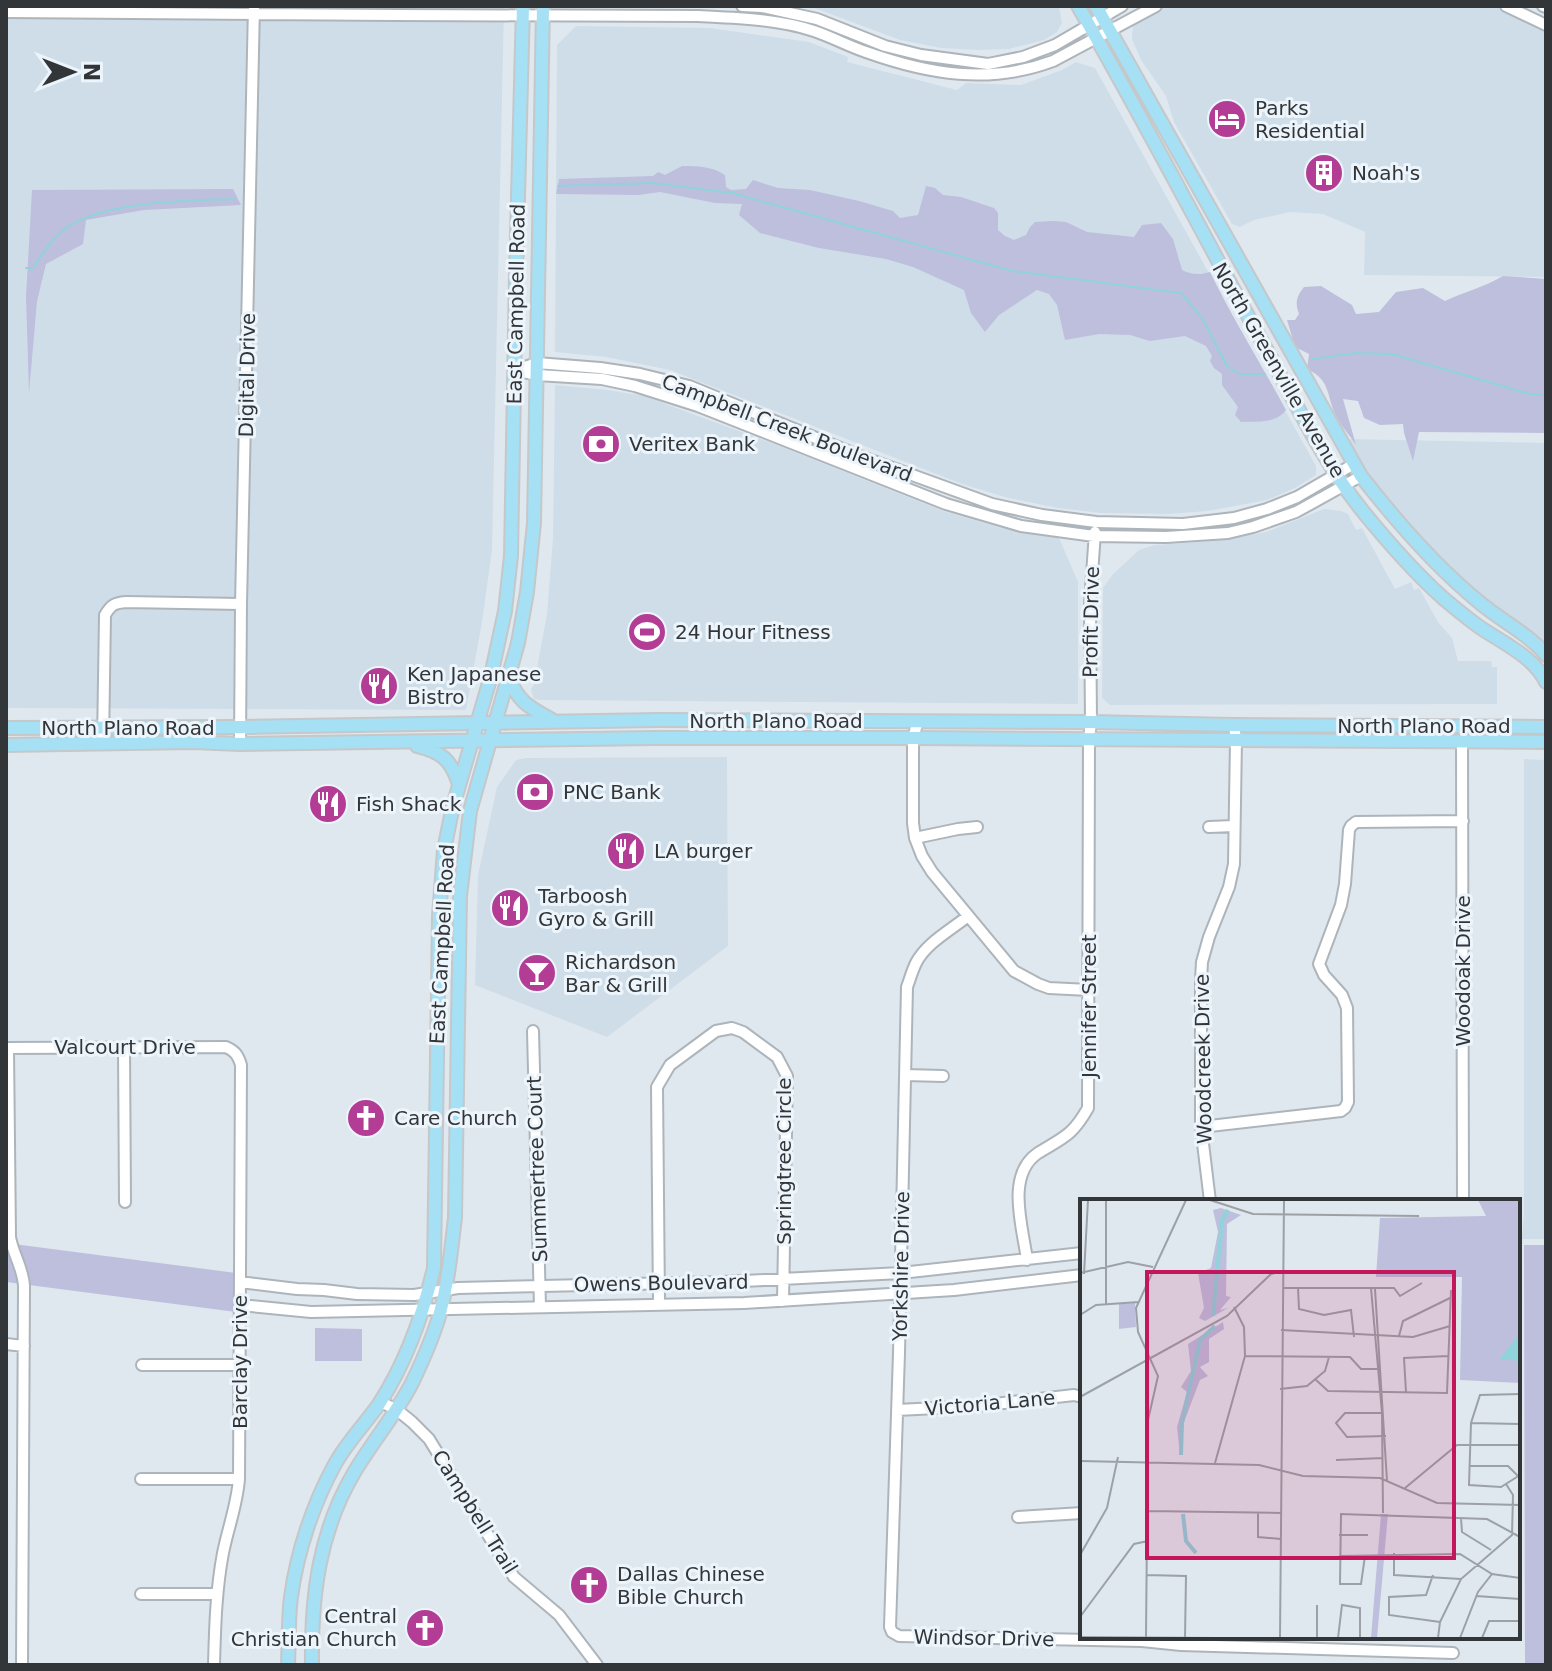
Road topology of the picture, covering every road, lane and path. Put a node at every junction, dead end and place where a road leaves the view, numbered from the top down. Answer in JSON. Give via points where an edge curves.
{"nodes":[{"id":1,"x":742,"y":6,"type":"edge"},
{"id":2,"x":1078,"y":6,"type":"edge"},
{"id":3,"x":1122,"y":6,"type":"edge"},
{"id":4,"x":1156,"y":6,"type":"edge"},
{"id":5,"x":1506,"y":6,"type":"edge"},
{"id":6,"x":91,"y":9,"type":"edge"},
{"id":7,"x":254,"y":10,"type":"edge"},
{"id":8,"x":394,"y":11,"type":"edge"},
{"id":9,"x":523,"y":11,"type":"edge"},
{"id":10,"x":543,"y":11,"type":"edge"},
{"id":11,"x":1099,"y":11,"type":"edge"},
{"id":12,"x":6,"y":12,"type":"edge"},
{"id":13,"x":1089,"y":25,"type":"junction"},
{"id":14,"x":1546,"y":25,"type":"edge"},
{"id":15,"x":1110,"y":30,"type":"junction"},
{"id":16,"x":1096,"y":37,"type":"junction"},
{"id":17,"x":537,"y":369,"type":"junction"},
{"id":18,"x":514,"y":370,"type":"junction"},
{"id":19,"x":680,"y":384,"type":"junction"},
{"id":20,"x":675,"y":398,"type":"junction"},
{"id":21,"x":819,"y":439,"type":"junction"},
{"id":22,"x":814,"y":451,"type":"junction"},
{"id":23,"x":1358,"y":470,"type":"junction"},
{"id":24,"x":1341,"y":480,"type":"junction"},
{"id":25,"x":992,"y":504,"type":"junction"},
{"id":26,"x":988,"y":517,"type":"junction"},
{"id":27,"x":1223,"y":520,"type":"junction"},
{"id":28,"x":1096,"y":522,"type":"junction"},
{"id":29,"x":1225,"y":533,"type":"junction"},
{"id":30,"x":1094,"y":536,"type":"junction"},
{"id":31,"x":241,"y":604,"type":"junction"},
{"id":32,"x":1545,"y":654,"type":"edge"},
{"id":33,"x":509,"y":677,"type":"junction"},
{"id":34,"x":1546,"y":682,"type":"edge"},
{"id":35,"x":658,"y":720,"type":"junction"},
{"id":36,"x":918,"y":721,"type":"junction"},
{"id":37,"x":1091,"y":722,"type":"junction"},
{"id":38,"x":475,"y":723,"type":"junction"},
{"id":39,"x":496,"y":723,"type":"junction"},
{"id":40,"x":556,"y":723,"type":"junction"},
{"id":41,"x":1234,"y":725,"type":"junction"},
{"id":42,"x":1451,"y":725,"type":"junction"},
{"id":43,"x":240,"y":727,"type":"junction"},
{"id":44,"x":1546,"y":727,"type":"edge"},
{"id":45,"x":6,"y":728,"type":"edge"},
{"id":46,"x":103,"y":728,"type":"junction"},
{"id":47,"x":654,"y":738,"type":"junction"},
{"id":48,"x":913,"y":738,"type":"junction"},
{"id":49,"x":1089,"y":739,"type":"junction"},
{"id":50,"x":492,"y":740,"type":"junction"},
{"id":51,"x":1236,"y":740,"type":"junction"},
{"id":52,"x":471,"y":741,"type":"junction"},
{"id":53,"x":403,"y":742,"type":"junction"},
{"id":54,"x":1462,"y":742,"type":"junction"},
{"id":55,"x":1546,"y":742,"type":"edge"},
{"id":56,"x":103,"y":743,"type":"junction"},
{"id":57,"x":240,"y":744,"type":"junction"},
{"id":58,"x":6,"y":745,"type":"edge"},
{"id":59,"x":459,"y":784,"type":"junction"},
{"id":60,"x":1463,"y":821,"type":"junction"},
{"id":61,"x":1234,"y":826,"type":"junction"},
{"id":62,"x":977,"y":827,"type":"dead end"},
{"id":63,"x":1209,"y":827,"type":"dead end"},
{"id":64,"x":915,"y":838,"type":"junction"},
{"id":65,"x":968,"y":916,"type":"junction"},
{"id":66,"x":439,"y":939,"type":"junction"},
{"id":67,"x":459,"y":940,"type":"junction"},
{"id":68,"x":1089,"y":990,"type":"junction"},
{"id":69,"x":533,"y":1031,"type":"dead end"},
{"id":70,"x":124,"y":1047,"type":"junction"},
{"id":71,"x":7,"y":1048,"type":"edge"},
{"id":72,"x":239,"y":1057,"type":"joint"},
{"id":73,"x":437,"y":1061,"type":"junction"},
{"id":74,"x":457,"y":1061,"type":"junction"},
{"id":75,"x":905,"y":1075,"type":"junction"},
{"id":76,"x":943,"y":1076,"type":"dead end"},
{"id":77,"x":1201,"y":1127,"type":"junction"},
{"id":78,"x":8,"y":1188,"type":"edge"},
{"id":79,"x":1210,"y":1199,"type":"edge"},
{"id":80,"x":1463,"y":1199,"type":"edge"},
{"id":81,"x":125,"y":1202,"type":"dead end"},
{"id":82,"x":1080,"y":1253,"type":"edge"},
{"id":83,"x":1027,"y":1260,"type":"junction"},
{"id":84,"x":901,"y":1273,"type":"junction"},
{"id":85,"x":1080,"y":1275,"type":"edge"},
{"id":86,"x":783,"y":1279,"type":"junction"},
{"id":87,"x":240,"y":1282,"type":"junction"},
{"id":88,"x":659,"y":1284,"type":"junction"},
{"id":89,"x":540,"y":1286,"type":"junction"},
{"id":90,"x":446,"y":1289,"type":"junction"},
{"id":91,"x":428,"y":1292,"type":"junction"},
{"id":92,"x":900,"y":1294,"type":"junction"},
{"id":93,"x":783,"y":1301,"type":"junction"},
{"id":94,"x":659,"y":1304,"type":"junction"},
{"id":95,"x":240,"y":1305,"type":"junction"},
{"id":96,"x":540,"y":1307,"type":"junction"},
{"id":97,"x":422,"y":1308,"type":"junction"},
{"id":98,"x":442,"y":1308,"type":"junction"},
{"id":99,"x":6,"y":1344,"type":"edge"},
{"id":100,"x":24,"y":1346,"type":"junction"},
{"id":101,"x":142,"y":1365,"type":"dead end"},
{"id":102,"x":240,"y":1365,"type":"junction"},
{"id":103,"x":1080,"y":1396,"type":"edge"},
{"id":104,"x":380,"y":1402,"type":"junction"},
{"id":105,"x":396,"y":1409,"type":"junction"},
{"id":106,"x":897,"y":1410,"type":"junction"},
{"id":107,"x":141,"y":1479,"type":"dead end"},
{"id":108,"x":239,"y":1479,"type":"junction"},
{"id":109,"x":1080,"y":1513,"type":"edge"},
{"id":110,"x":1018,"y":1517,"type":"dead end"},
{"id":111,"x":141,"y":1594,"type":"dead end"},
{"id":112,"x":216,"y":1594,"type":"junction"},
{"id":113,"x":289,"y":1620,"type":"junction"},
{"id":114,"x":311,"y":1623,"type":"junction"},
{"id":115,"x":899,"y":1636,"type":"joint"},
{"id":116,"x":1080,"y":1638,"type":"edge"},
{"id":117,"x":1138,"y":1639,"type":"edge"},
{"id":118,"x":1408,"y":1639,"type":"edge"},
{"id":119,"x":1256,"y":1642,"type":"edge"},
{"id":120,"x":1409,"y":1651,"type":"junction"},
{"id":121,"x":1453,"y":1653,"type":"dead end"},
{"id":122,"x":22,"y":1665,"type":"edge"},
{"id":123,"x":214,"y":1665,"type":"edge"},
{"id":124,"x":288,"y":1665,"type":"edge"},
{"id":125,"x":312,"y":1665,"type":"edge"},
{"id":126,"x":597,"y":1665,"type":"edge"}],
"edges":[{"from":1,"to":13,"type":"street","via":[[817,19],[921,55],[988,64],[1037,52]]},
{"from":2,"to":13,"type":"main road","name":"North Greenville Avenue"},
{"from":3,"to":11,"type":"street"},
{"from":4,"to":15,"type":"street"},
{"from":5,"to":14,"type":"street"},
{"from":6,"to":7,"type":"street"},
{"from":6,"to":12,"type":"street"},
{"from":7,"to":8,"type":"street"},
{"from":7,"to":31,"type":"street","name":"Digital Drive"},
{"from":8,"to":9,"type":"street"},
{"from":9,"to":10,"type":"street"},
{"from":9,"to":18,"type":"main road","name":"East Campbell Road"},
{"from":10,"to":16,"type":"street","via":[[765,20],[815,31],[890,60],[980,75],[1035,68]]},
{"from":10,"to":17,"type":"main road","name":"East Campbell Road"},
{"from":11,"to":13,"type":"street"},
{"from":11,"to":15,"type":"main road","name":"North Greenville Avenue"},
{"from":13,"to":16,"type":"main road","name":"North Greenville Avenue"},
{"from":15,"to":16,"type":"street"},
{"from":15,"to":23,"type":"main road","name":"North Greenville Avenue"},
{"from":16,"to":24,"type":"main road","name":"North Greenville Avenue"},
{"from":17,"to":18,"type":"street","name":"Campbell Creek Boulevard"},
{"from":17,"to":19,"type":"street","name":"Campbell Creek Boulevard","via":[[600,368]]},
{"from":17,"to":20,"type":"street","name":"Campbell Creek Boulevard"},
{"from":17,"to":33,"type":"main road","name":"East Campbell Road","via":[[534,523],[523,619]]},
{"from":18,"to":38,"type":"main road","name":"East Campbell Road","via":[[505,611]]},
{"from":19,"to":20,"type":"street"},
{"from":19,"to":21,"type":"street","name":"Campbell Creek Boulevard"},
{"from":20,"to":22,"type":"street","name":"Campbell Creek Boulevard"},
{"from":21,"to":22,"type":"street"},
{"from":21,"to":25,"type":"street","name":"Campbell Creek Boulevard"},
{"from":22,"to":26,"type":"street","name":"Campbell Creek Boulevard"},
{"from":23,"to":24,"type":"street","name":"Campbell Creek Boulevard"},
{"from":23,"to":32,"type":"main road","name":"North Greenville Avenue","via":[[1450,577]]},
{"from":24,"to":27,"type":"street","name":"Campbell Creek Boulevard"},
{"from":24,"to":29,"type":"street","name":"Campbell Creek Boulevard","via":[[1306,507]]},
{"from":24,"to":34,"type":"main road","name":"North Greenville Avenue","via":[[1415,571],[1527,660]]},
{"from":25,"to":26,"type":"street"},
{"from":25,"to":28,"type":"street","name":"Campbell Creek Boulevard"},
{"from":26,"to":30,"type":"street","name":"Campbell Creek Boulevard"},
{"from":27,"to":28,"type":"street","name":"Campbell Creek Boulevard"},
{"from":27,"to":29,"type":"street"},
{"from":28,"to":30,"type":"street","name":"Profit Drive"},
{"from":29,"to":30,"type":"street","name":"Campbell Creek Boulevard"},
{"from":30,"to":37,"type":"street","name":"Profit Drive"},
{"from":31,"to":43,"type":"street","name":"Digital Drive"},
{"from":31,"to":46,"type":"street","via":[[126,602],[109,607]]},
{"from":33,"to":39,"type":"main road","name":"East Campbell Road"},
{"from":33,"to":40,"type":"main road","via":[[519,699]]},
{"from":35,"to":36,"type":"main road","name":"North Plano Road"},
{"from":35,"to":40,"type":"main road","name":"North Plano Road"},
{"from":35,"to":47,"type":"main road"},
{"from":36,"to":37,"type":"main road","name":"North Plano Road"},
{"from":36,"to":48,"type":"street"},
{"from":37,"to":41,"type":"main road","name":"North Plano Road"},
{"from":37,"to":49,"type":"street","name":"Jennifer Street"},
{"from":38,"to":39,"type":"main road","name":"North Plano Road"},
{"from":38,"to":43,"type":"main road","name":"North Plano Road"},
{"from":38,"to":52,"type":"main road","name":"East Campbell Road"},
{"from":39,"to":40,"type":"main road","name":"North Plano Road"},
{"from":39,"to":50,"type":"main road","name":"East Campbell Road"},
{"from":41,"to":42,"type":"main road","name":"North Plano Road"},
{"from":41,"to":51,"type":"street","name":"Woodcreek Drive"},
{"from":42,"to":44,"type":"main road","name":"North Plano Road"},
{"from":42,"to":54,"type":"main road"},
{"from":43,"to":46,"type":"main road","name":"North Plano Road"},
{"from":43,"to":57,"type":"street","name":"Digital Drive"},
{"from":45,"to":46,"type":"main road","name":"North Plano Road"},
{"from":46,"to":56,"type":"street"},
{"from":47,"to":48,"type":"main road","name":"North Plano Road"},
{"from":47,"to":50,"type":"main road","name":"North Plano Road"},
{"from":48,"to":49,"type":"main road","name":"North Plano Road"},
{"from":48,"to":64,"type":"street"},
{"from":49,"to":51,"type":"main road","name":"North Plano Road"},
{"from":49,"to":68,"type":"street","name":"Jennifer Street"},
{"from":50,"to":52,"type":"main road","name":"North Plano Road"},
{"from":50,"to":67,"type":"main road","name":"East Campbell Road","via":[[470,811]]},
{"from":51,"to":54,"type":"main road","name":"North Plano Road"},
{"from":51,"to":61,"type":"street","name":"Woodcreek Drive"},
{"from":52,"to":53,"type":"main road","name":"North Plano Road"},
{"from":52,"to":59,"type":"main road","name":"East Campbell Road"},
{"from":53,"to":57,"type":"main road","name":"North Plano Road"},
{"from":53,"to":59,"type":"main road","via":[[433,749],[449,762]]},
{"from":54,"to":55,"type":"main road","name":"North Plano Road"},
{"from":54,"to":60,"type":"street","name":"Woodoak Drive"},
{"from":56,"to":57,"type":"main road","name":"North Plano Road"},
{"from":56,"to":58,"type":"main road","name":"North Plano Road"},
{"from":59,"to":66,"type":"main road","name":"East Campbell Road","via":[[444,850]]},
{"from":60,"to":77,"type":"street","via":[[1356,822],[1349,830],[1341,905],[1319,964],[1347,1008],[1345,1108]]},
{"from":60,"to":80,"type":"street","name":"Woodoak Drive"},
{"from":61,"to":63,"type":"street"},
{"from":61,"to":77,"type":"street","name":"Woodcreek Drive","via":[[1229,887],[1202,962]]},
{"from":62,"to":64,"type":"street"},
{"from":64,"to":65,"type":"street","via":[[932,872]]},
{"from":65,"to":68,"type":"street","via":[[1014,971],[1049,988]]},
{"from":65,"to":75,"type":"street","name":"Yorkshire Drive","via":[[916,962],[907,987]]},
{"from":66,"to":67,"type":"main road"},
{"from":66,"to":73,"type":"main road","name":"East Campbell Road"},
{"from":67,"to":74,"type":"main road","name":"East Campbell Road"},
{"from":68,"to":83,"type":"street","name":"Jennifer Street","via":[[1088,1108],[1077,1127],[1024,1167],[1019,1200]]},
{"from":69,"to":89,"type":"street","name":"Summertree Court"},
{"from":70,"to":71,"type":"street","name":"Valcourt Drive"},
{"from":70,"to":72,"type":"street","name":"Valcourt Drive","via":[[226,1047]]},
{"from":70,"to":81,"type":"street"},
{"from":71,"to":78,"type":"street"},
{"from":72,"to":87,"type":"street","name":"Barclay Drive"},
{"from":73,"to":74,"type":"main road"},
{"from":73,"to":91,"type":"main road","name":"East Campbell Road","via":[[434,1268]]},
{"from":74,"to":90,"type":"main road","name":"East Campbell Road","via":[[455,1218]]},
{"from":75,"to":76,"type":"street"},
{"from":75,"to":84,"type":"street","name":"Yorkshire Drive"},
{"from":77,"to":79,"type":"street","name":"Woodcreek Drive"},
{"from":78,"to":100,"type":"street","via":[[12,1247],[24,1279]]},
{"from":82,"to":83,"type":"street","name":"Owens Boulevard"},
{"from":83,"to":84,"type":"street","name":"Owens Boulevard"},
{"from":84,"to":86,"type":"street","name":"Owens Boulevard"},
{"from":84,"to":92,"type":"street","name":"Yorkshire Drive"},
{"from":85,"to":92,"type":"street","name":"Owens Boulevard"},
{"from":86,"to":88,"type":"street","name":"Owens Boulevard"},
{"from":86,"to":88,"type":"street","name":"Springtree Circle","via":[[787,1076],[777,1057],[732,1028],[716,1031],[670,1065],[657,1087]]},
{"from":86,"to":93,"type":"street","name":"Springtree Circle"},
{"from":87,"to":91,"type":"street","name":"Owens Boulevard","via":[[357,1294]]},
{"from":87,"to":95,"type":"street","name":"Barclay Drive"},
{"from":88,"to":89,"type":"street","name":"Owens Boulevard"},
{"from":88,"to":94,"type":"street","name":"Springtree Circle"},
{"from":89,"to":90,"type":"street","name":"Owens Boulevard"},
{"from":89,"to":96,"type":"street","name":"Summertree Court"},
{"from":90,"to":91,"type":"street","name":"Owens Boulevard"},
{"from":90,"to":98,"type":"main road","name":"East Campbell Road"},
{"from":91,"to":97,"type":"main road","name":"East Campbell Road"},
{"from":92,"to":93,"type":"street","name":"Owens Boulevard"},
{"from":92,"to":106,"type":"street","name":"Yorkshire Drive"},
{"from":93,"to":94,"type":"street","name":"Owens Boulevard"},
{"from":94,"to":96,"type":"street","name":"Owens Boulevard"},
{"from":95,"to":97,"type":"street","name":"Owens Boulevard","via":[[297,1312]]},
{"from":95,"to":102,"type":"street","name":"Barclay Drive"},
{"from":96,"to":98,"type":"street","name":"Owens Boulevard"},
{"from":97,"to":98,"type":"street","name":"Owens Boulevard"},
{"from":97,"to":104,"type":"main road","name":"East Campbell Road"},
{"from":98,"to":105,"type":"main road","name":"East Campbell Road"},
{"from":99,"to":100,"type":"street"},
{"from":100,"to":122,"type":"street"},
{"from":101,"to":102,"type":"street"},
{"from":102,"to":108,"type":"street","name":"Barclay Drive"},
{"from":103,"to":106,"type":"street","name":"Victoria Lane"},
{"from":104,"to":105,"type":"street","name":"Campbell Trail"},
{"from":104,"to":113,"type":"main road","name":"East Campbell Road","via":[[336,1463],[314,1510],[294,1578]]},
{"from":105,"to":114,"type":"main road","name":"East Campbell Road","via":[[333,1516]]},
{"from":105,"to":126,"type":"street","name":"Campbell Trail","via":[[429,1439],[514,1577],[559,1615]]},
{"from":106,"to":115,"type":"street","name":"Yorkshire Drive","via":[[890,1627]]},
{"from":107,"to":108,"type":"street"},
{"from":108,"to":112,"type":"street","name":"Barclay Drive"},
{"from":109,"to":110,"type":"street"},
{"from":111,"to":112,"type":"street"},
{"from":112,"to":123,"type":"street","name":"Barclay Drive"},
{"from":113,"to":114,"type":"main road"},
{"from":113,"to":124,"type":"main road","name":"East Campbell Road"},
{"from":114,"to":125,"type":"main road","name":"East Campbell Road"},
{"from":115,"to":116,"type":"street","name":"Windsor Drive"},
{"from":117,"to":119,"type":"street","name":"Windsor Drive"},
{"from":118,"to":120,"type":"street"},
{"from":119,"to":120,"type":"street","name":"Windsor Drive"},
{"from":120,"to":121,"type":"street","name":"Windsor Drive"}]}
